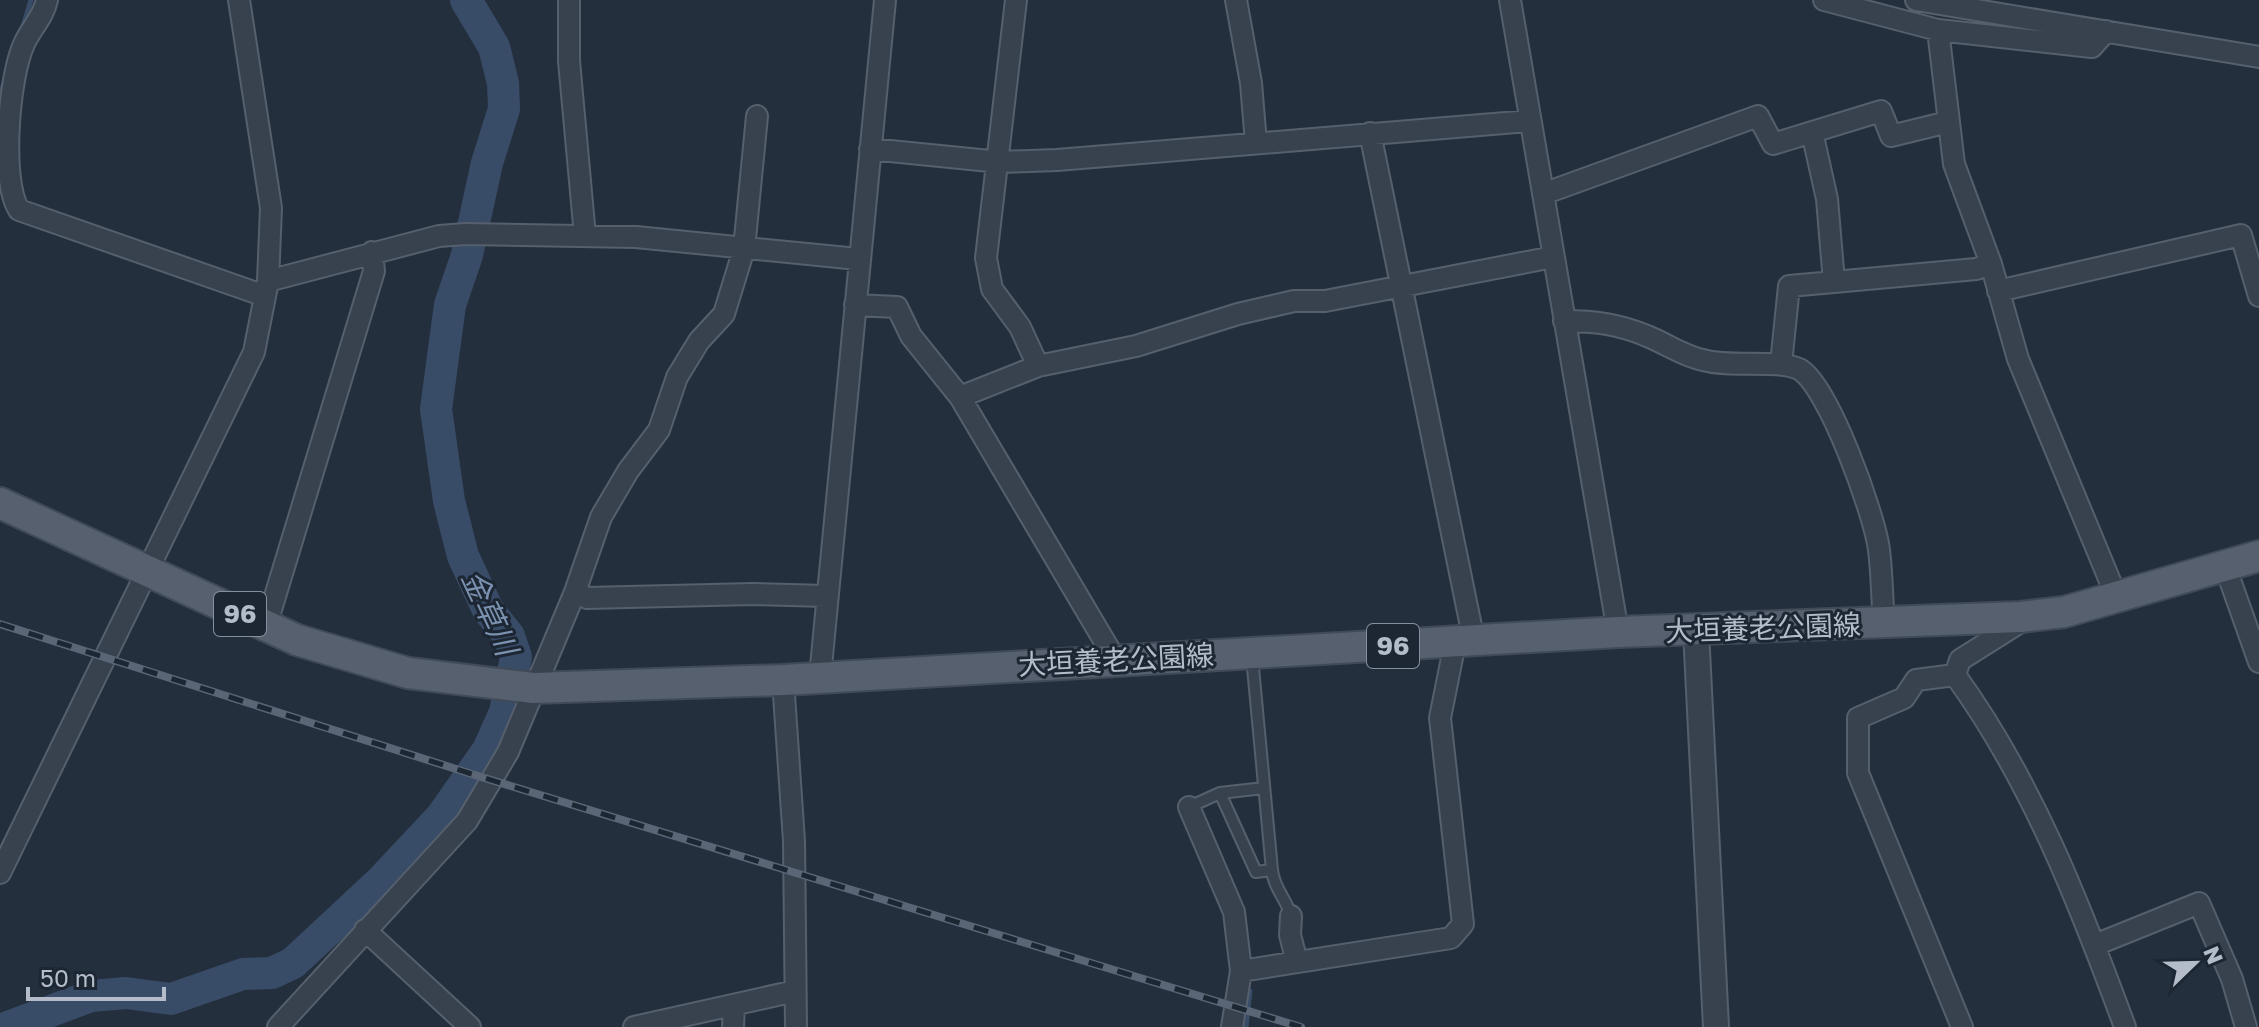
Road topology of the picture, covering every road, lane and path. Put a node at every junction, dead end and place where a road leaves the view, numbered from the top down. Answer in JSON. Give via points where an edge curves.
{"nodes":[{"id":1,"x":47,"y":0,"type":"edge"},
{"id":2,"x":239,"y":0,"type":"edge"},
{"id":3,"x":569,"y":0,"type":"edge"},
{"id":4,"x":885,"y":0,"type":"edge"},
{"id":5,"x":1016,"y":0,"type":"edge"},
{"id":6,"x":1236,"y":0,"type":"edge"},
{"id":7,"x":1510,"y":0,"type":"edge"},
{"id":8,"x":1824,"y":0,"type":"edge"},
{"id":9,"x":1916,"y":0,"type":"edge"},
{"id":10,"x":1938,"y":30,"type":"junction"},
{"id":11,"x":2106,"y":31,"type":"junction"},
{"id":12,"x":2259,"y":57,"type":"edge"},
{"id":13,"x":757,"y":116,"type":"dead end"},
{"id":14,"x":1530,"y":121,"type":"junction"},
{"id":15,"x":1948,"y":122,"type":"junction"},
{"id":16,"x":1812,"y":132,"type":"junction"},
{"id":17,"x":1370,"y":133,"type":"junction"},
{"id":18,"x":1256,"y":143,"type":"junction"},
{"id":19,"x":870,"y":149,"type":"junction"},
{"id":20,"x":1000,"y":162,"type":"junction"},
{"id":21,"x":1543,"y":194,"type":"junction"},
{"id":22,"x":585,"y":236,"type":"junction"},
{"id":23,"x":744,"y":249,"type":"junction"},
{"id":24,"x":372,"y":252,"type":"junction"},
{"id":25,"x":1553,"y":257,"type":"junction"},
{"id":26,"x":858,"y":259,"type":"junction"},
{"id":27,"x":1991,"y":264,"type":"junction"},
{"id":28,"x":1834,"y":282,"type":"junction"},
{"id":29,"x":1402,"y":284,"type":"junction"},
{"id":30,"x":267,"y":288,"type":"junction"},
{"id":31,"x":1998,"y":291,"type":"junction"},
{"id":32,"x":2259,"y":296,"type":"edge"},
{"id":33,"x":855,"y":305,"type":"junction"},
{"id":34,"x":1564,"y":321,"type":"junction"},
{"id":35,"x":1781,"y":364,"type":"junction"},
{"id":36,"x":1038,"y":366,"type":"junction"},
{"id":37,"x":960,"y":397,"type":"junction"},
{"id":38,"x":0,"y":503,"type":"edge"},
{"id":39,"x":2259,"y":556,"type":"edge"},
{"id":40,"x":2225,"y":566,"type":"junction"},
{"id":41,"x":149,"y":573,"type":"junction"},
{"id":42,"x":575,"y":592,"type":"junction"},
{"id":43,"x":827,"y":596,"type":"junction"},
{"id":44,"x":2117,"y":598,"type":"junction"},
{"id":45,"x":2021,"y":617,"type":"junction"},
{"id":46,"x":1884,"y":623,"type":"junction"},
{"id":47,"x":266,"y":626,"type":"junction"},
{"id":48,"x":1696,"y":631,"type":"junction"},
{"id":49,"x":1618,"y":632,"type":"junction"},
{"id":50,"x":1464,"y":642,"type":"junction"},
{"id":51,"x":1252,"y":653,"type":"junction"},
{"id":52,"x":1115,"y":659,"type":"junction"},
{"id":53,"x":2259,"y":662,"type":"edge"},
{"id":54,"x":1955,"y":675,"type":"junction"},
{"id":55,"x":820,"y":677,"type":"junction"},
{"id":56,"x":783,"y":680,"type":"junction"},
{"id":57,"x":515,"y":687,"type":"junction"},
{"id":58,"x":1264,"y":788,"type":"junction"},
{"id":59,"x":1220,"y":793,"type":"junction"},
{"id":60,"x":1189,"y":807,"type":"joint"},
{"id":61,"x":1272,"y":870,"type":"junction"},
{"id":62,"x":0,"y":873,"type":"edge"},
{"id":63,"x":1291,"y":916,"type":"joint"},
{"id":64,"x":365,"y":930,"type":"junction"},
{"id":65,"x":2095,"y":945,"type":"junction"},
{"id":66,"x":347,"y":949,"type":"junction"},
{"id":67,"x":1297,"y":962,"type":"junction"},
{"id":68,"x":1241,"y":971,"type":"junction"},
{"id":69,"x":795,"y":991,"type":"junction"},
{"id":70,"x":734,"y":1005,"type":"junction"},
{"id":71,"x":278,"y":1027,"type":"edge"},
{"id":72,"x":294,"y":1027,"type":"edge"},
{"id":73,"x":470,"y":1027,"type":"edge"},
{"id":74,"x":634,"y":1027,"type":"edge"},
{"id":75,"x":733,"y":1027,"type":"edge"},
{"id":76,"x":796,"y":1027,"type":"edge"},
{"id":77,"x":1232,"y":1027,"type":"edge"},
{"id":78,"x":1716,"y":1027,"type":"edge"},
{"id":79,"x":1962,"y":1027,"type":"edge"},
{"id":80,"x":2125,"y":1027,"type":"edge"},
{"id":81,"x":2246,"y":1027,"type":"edge"}],
"edges":[{"from":1,"to":30,"type":"street","via":[[23,44],[7,112],[11,192],[19,210]]},
{"from":2,"to":30,"type":"street","via":[[271,208]]},
{"from":3,"to":22,"type":"street","via":[[569,61]]},
{"from":4,"to":19,"type":"street"},
{"from":5,"to":20,"type":"street"},
{"from":6,"to":18,"type":"street"},
{"from":7,"to":14,"type":"street"},
{"from":8,"to":10,"type":"street"},
{"from":9,"to":11,"type":"street"},
{"from":10,"to":11,"type":"street","via":[[2092,47]]},
{"from":10,"to":15,"type":"street"},
{"from":11,"to":12,"type":"street"},
{"from":13,"to":23,"type":"street"},
{"from":14,"to":17,"type":"street"},
{"from":14,"to":21,"type":"street"},
{"from":15,"to":16,"type":"street","via":[[1891,136],[1881,111]]},
{"from":15,"to":27,"type":"street","via":[[1954,164]]},
{"from":16,"to":21,"type":"street","via":[[1773,144],[1758,116]]},
{"from":16,"to":28,"type":"street","via":[[1827,199]]},
{"from":17,"to":18,"type":"street"},
{"from":17,"to":29,"type":"street"},
{"from":18,"to":20,"type":"street"},
{"from":19,"to":20,"type":"street"},
{"from":19,"to":26,"type":"street"},
{"from":20,"to":36,"type":"street","via":[[986,258],[992,289],[1020,327]]},
{"from":21,"to":25,"type":"street"},
{"from":22,"to":23,"type":"street"},
{"from":22,"to":24,"type":"street","via":[[439,236]]},
{"from":23,"to":26,"type":"street"},
{"from":23,"to":42,"type":"street","via":[[724,314],[677,377],[659,430],[601,517]]},
{"from":24,"to":30,"type":"street"},
{"from":24,"to":47,"type":"street","via":[[374,271]]},
{"from":25,"to":29,"type":"street"},
{"from":25,"to":34,"type":"street"},
{"from":26,"to":33,"type":"street"},
{"from":27,"to":28,"type":"street"},
{"from":27,"to":31,"type":"street"},
{"from":28,"to":35,"type":"street","via":[[1789,286]]},
{"from":29,"to":36,"type":"street","via":[[1325,301],[1294,301],[1136,346]]},
{"from":29,"to":50,"type":"street"},
{"from":30,"to":41,"type":"street","via":[[254,352]]},
{"from":31,"to":32,"type":"street","via":[[2241,235]]},
{"from":31,"to":44,"type":"street","via":[[2018,359]]},
{"from":33,"to":37,"type":"street","via":[[897,307],[911,336]]},
{"from":33,"to":43,"type":"street"},
{"from":34,"to":35,"type":"street","via":[[1601,321],[1700,360],[1737,366]]},
{"from":34,"to":49,"type":"street"},
{"from":35,"to":46,"type":"street","via":[[1801,370],[1820,392],[1856,472],[1879,550]]},
{"from":36,"to":37,"type":"street"},
{"from":37,"to":52,"type":"street"},
{"from":38,"to":41,"type":"main road","name":"大垣養老公園線","number":"96"},
{"from":39,"to":40,"type":"main road","name":"大垣養老公園線","number":"96"},
{"from":40,"to":44,"type":"main road","name":"大垣養老公園線","number":"96"},
{"from":40,"to":53,"type":"street"},
{"from":41,"to":47,"type":"main road","name":"大垣養老公園線","number":"96"},
{"from":41,"to":62,"type":"street"},
{"from":42,"to":43,"type":"street","via":[[587,598]]},
{"from":42,"to":57,"type":"street"},
{"from":43,"to":55,"type":"street"},
{"from":44,"to":45,"type":"main road","name":"大垣養老公園線","number":"96"},
{"from":45,"to":46,"type":"main road","name":"大垣養老公園線","number":"96"},
{"from":45,"to":54,"type":"street","via":[[1960,660]]},
{"from":46,"to":48,"type":"main road","name":"大垣養老公園線","number":"96"},
{"from":47,"to":57,"type":"main road","name":"大垣養老公園線","number":"96","via":[[408,673]]},
{"from":48,"to":49,"type":"main road","name":"大垣養老公園線","number":"96"},
{"from":48,"to":78,"type":"street"},
{"from":49,"to":50,"type":"main road","name":"大垣養老公園線","number":"96"},
{"from":50,"to":51,"type":"main road","name":"大垣養老公園線","number":"96"},
{"from":50,"to":67,"type":"street","via":[[1440,718],[1463,924],[1451,938]]},
{"from":51,"to":52,"type":"main road","name":"大垣養老公園線","number":"96"},
{"from":51,"to":58,"type":"lane"},
{"from":52,"to":55,"type":"main road","name":"大垣養老公園線","number":"96"},
{"from":54,"to":65,"type":"street","via":[[1982,712],[2067,873]]},
{"from":54,"to":79,"type":"street","via":[[1916,680],[1904,698],[1858,718],[1858,773]]},
{"from":55,"to":56,"type":"main road","name":"大垣養老公園線","number":"96"},
{"from":56,"to":57,"type":"main road","name":"大垣養老公園線","number":"96"},
{"from":56,"to":69,"type":"street","via":[[794,841]]},
{"from":57,"to":64,"type":"street","via":[[508,752],[467,821]]},
{"from":58,"to":59,"type":"lane"},
{"from":58,"to":61,"type":"lane"},
{"from":59,"to":60,"type":"lane"},
{"from":59,"to":61,"type":"lane","via":[[1256,872]]},
{"from":60,"to":68,"type":"street","via":[[1234,912]]},
{"from":61,"to":63,"type":"lane","via":[[1273,886]]},
{"from":63,"to":67,"type":"street"},
{"from":64,"to":66,"type":"street"},
{"from":64,"to":73,"type":"street"},
{"from":65,"to":80,"type":"street"},
{"from":65,"to":81,"type":"street","via":[[2199,903]]},
{"from":66,"to":71,"type":"street"},
{"from":66,"to":72,"type":"street","via":[[340,971]]},
{"from":67,"to":68,"type":"street"},
{"from":68,"to":77,"type":"street"},
{"from":69,"to":70,"type":"street"},
{"from":69,"to":76,"type":"street"},
{"from":70,"to":74,"type":"street"},
{"from":70,"to":75,"type":"street"}]}
